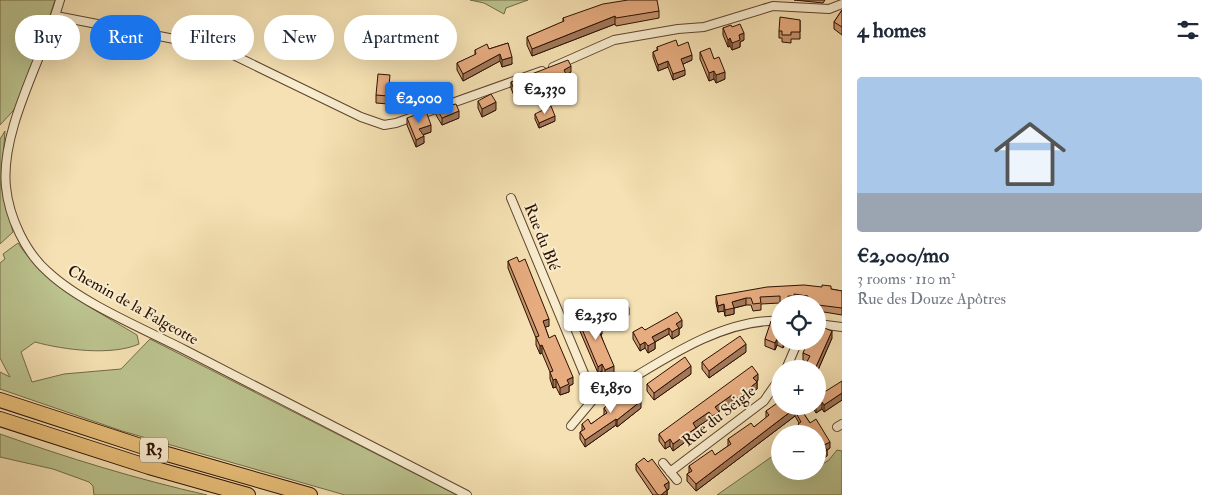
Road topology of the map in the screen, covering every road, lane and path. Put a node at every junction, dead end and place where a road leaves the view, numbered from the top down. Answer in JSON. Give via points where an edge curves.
{"nodes":[{"id":1,"x":60,"y":0,"type":"edge"},
{"id":2,"x":838,"y":0,"type":"edge"},
{"id":3,"x":842,"y":3,"type":"edge"},
{"id":4,"x":56,"y":15,"type":"edge"},
{"id":5,"x":80,"y":21,"type":"edge"},
{"id":6,"x":38,"y":60,"type":"edge"},
{"id":7,"x":511,"y":198,"type":"dead end"},
{"id":8,"x":771,"y":322,"type":"edge"},
{"id":9,"x":826,"y":325,"type":"edge"},
{"id":10,"x":842,"y":326,"type":"edge"},
{"id":11,"x":771,"y":392,"type":"edge"},
{"id":12,"x":596,"y":396,"type":"junction"},
{"id":13,"x":0,"y":400,"type":"edge"},
{"id":14,"x":0,"y":419,"type":"edge"},
{"id":15,"x":571,"y":426,"type":"dead end"},
{"id":16,"x":663,"y":463,"type":"dead end"},
{"id":17,"x":670,"y":472,"type":"junction"},
{"id":18,"x":677,"y":480,"type":"dead end"},
{"id":19,"x":248,"y":495,"type":"edge"},
{"id":20,"x":310,"y":495,"type":"edge"},
{"id":21,"x":467,"y":495,"type":"edge"}],
"edges":[{"from":1,"to":4,"type":"street","name":"Chemin de la Falgeotte"},
{"from":2,"to":3,"type":"street"},
{"from":3,"to":5,"type":"street","via":[[829,9],[773,6],[704,27],[614,40],[554,67],[384,125],[361,118],[225,52],[200,44]]},
{"from":6,"to":21,"type":"street","name":"Chemin de la Falgeotte","via":[[13,123],[5,165],[11,211],[27,247],[47,272],[70,290]]},
{"from":7,"to":12,"type":"street","name":"Rue du Blé"},
{"from":8,"to":12,"type":"street","via":[[714,333],[600,398]]},
{"from":9,"to":10,"type":"street"},
{"from":11,"to":17,"type":"street","name":"Rue du Seigle","via":[[764,402]]},
{"from":12,"to":15,"type":"street"},
{"from":13,"to":20,"type":"highway","number":"R3","via":[[153,450]]},
{"from":14,"to":19,"type":"highway","number":"R3"},
{"from":16,"to":17,"type":"street"},
{"from":17,"to":18,"type":"street"}]}
